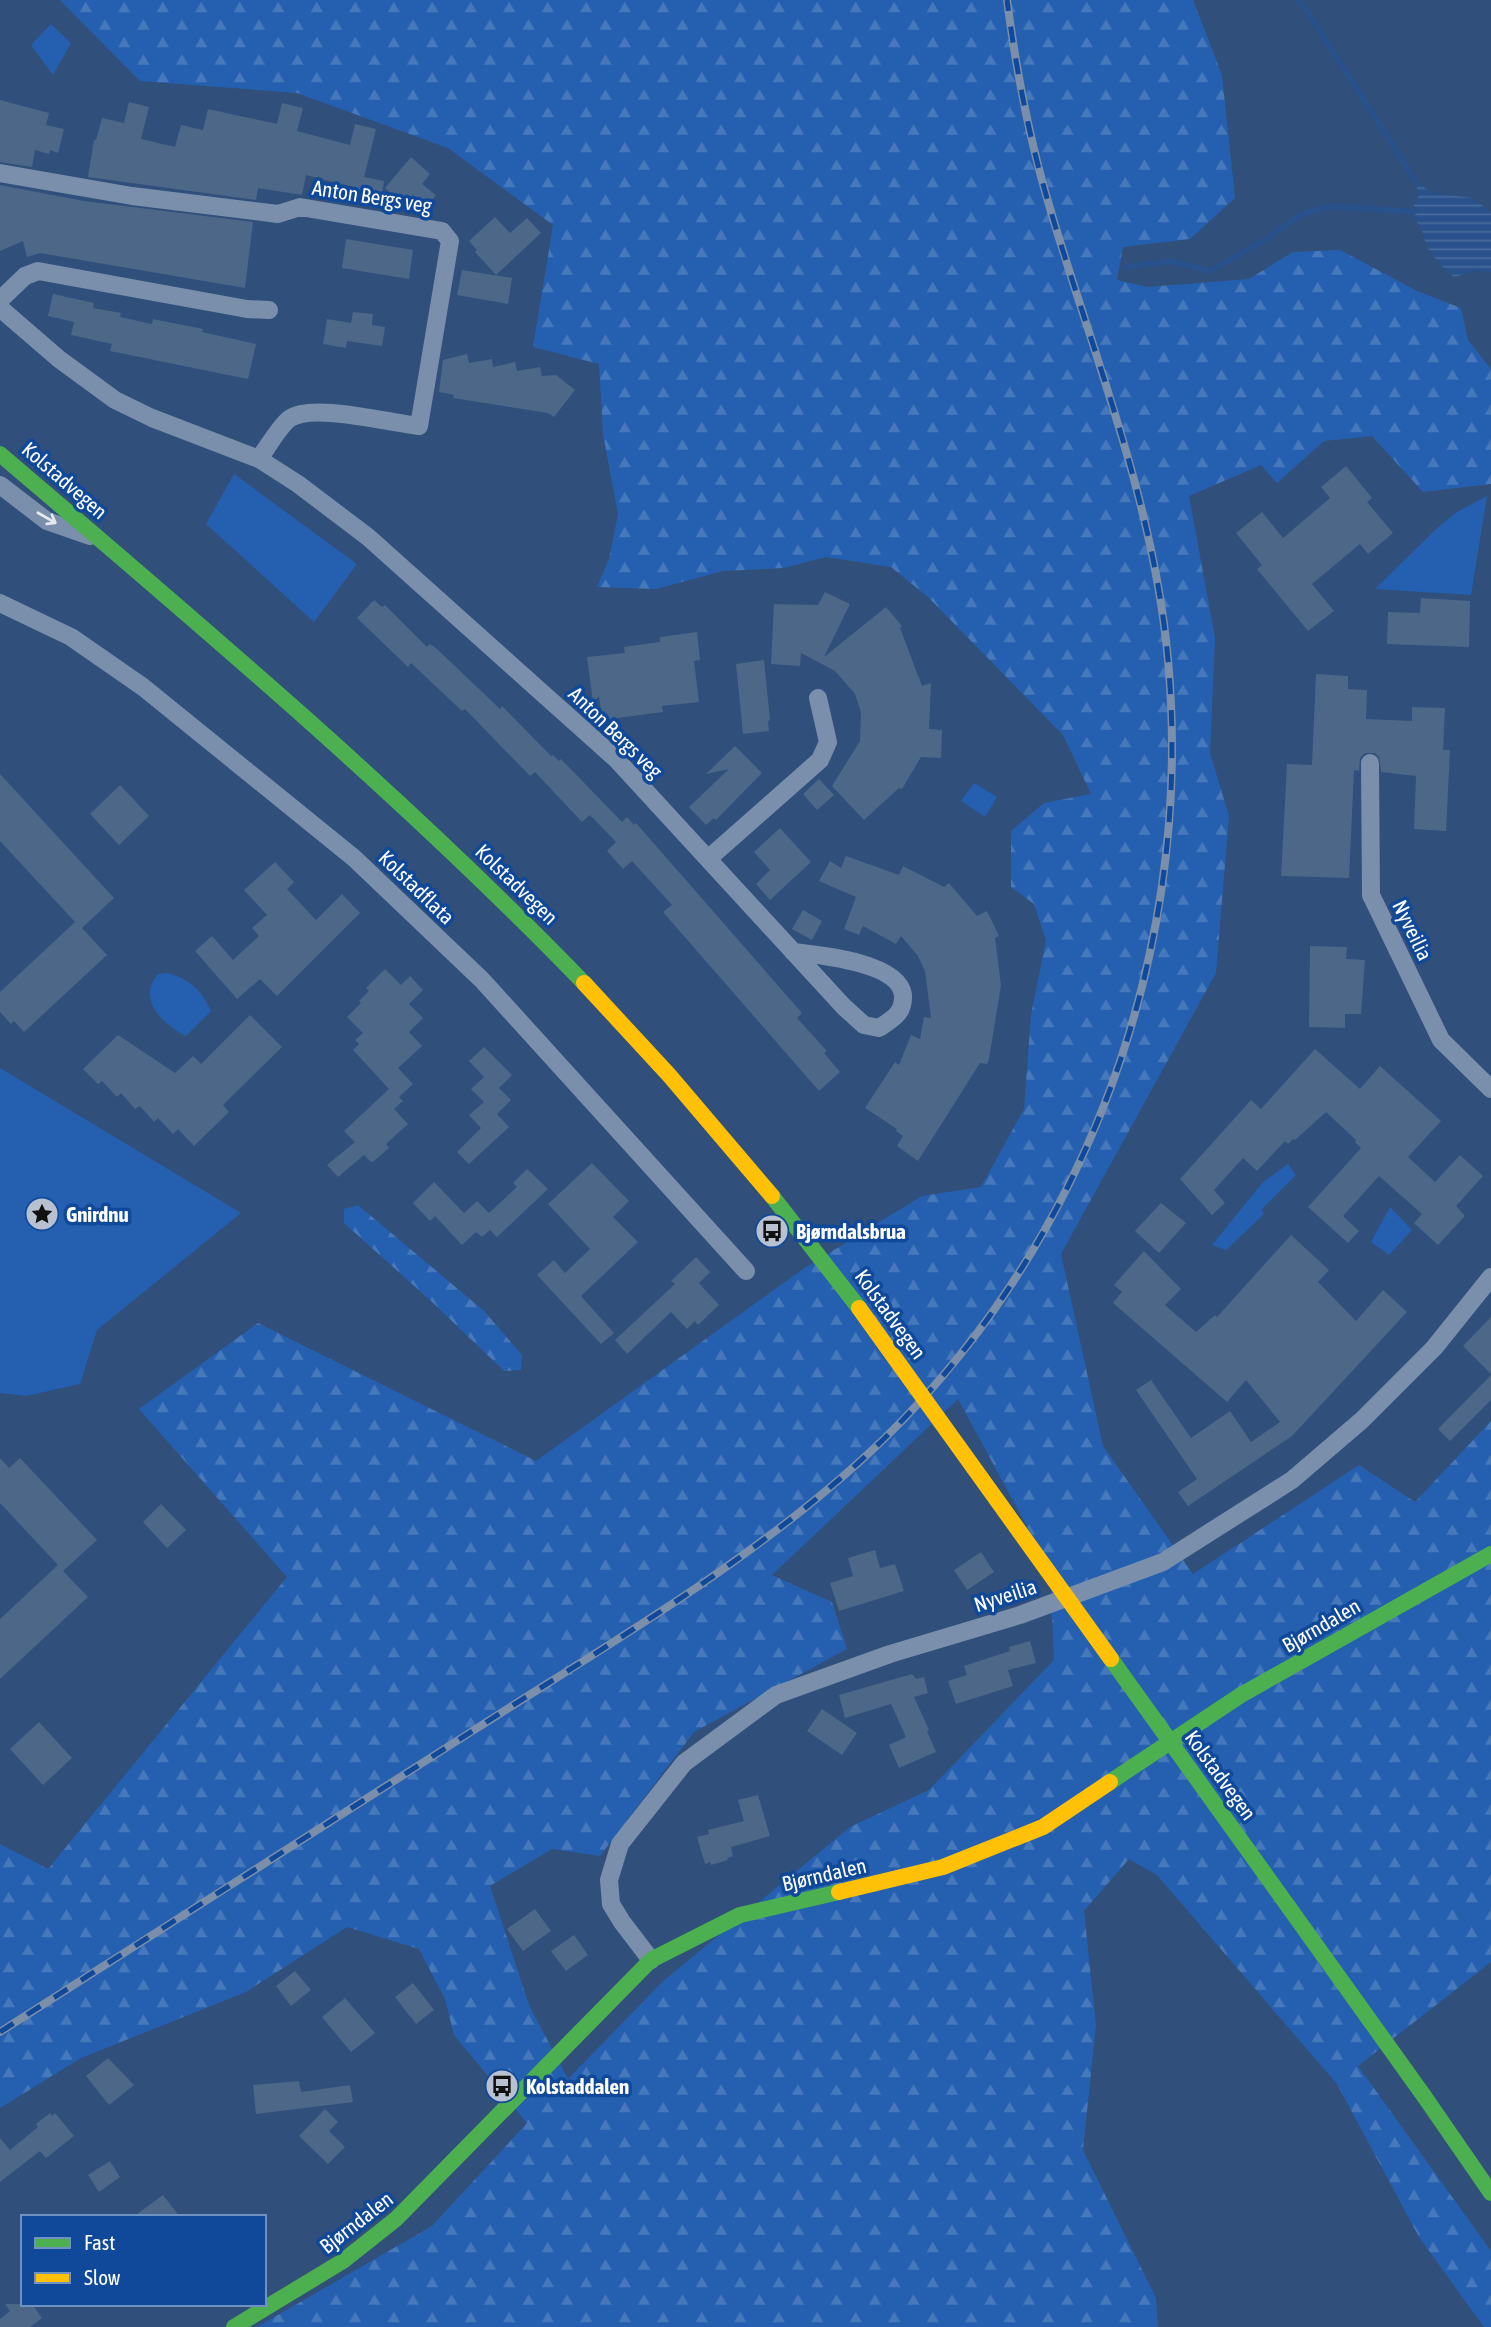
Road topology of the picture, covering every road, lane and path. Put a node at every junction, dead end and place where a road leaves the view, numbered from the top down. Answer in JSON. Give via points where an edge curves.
{"nodes":[{"id":1,"x":0,"y":173,"type":"edge"},
{"id":2,"x":0,"y":300,"type":"edge"},
{"id":3,"x":0,"y":308,"type":"edge"},
{"id":4,"x":269,"y":310,"type":"dead end"},
{"id":5,"x":0,"y":454,"type":"edge"},
{"id":6,"x":259,"y":459,"type":"junction"},
{"id":7,"x":0,"y":485,"type":"edge"},
{"id":8,"x":100,"y":540,"type":"junction"},
{"id":9,"x":0,"y":603,"type":"edge"},
{"id":10,"x":818,"y":698,"type":"dead end"},
{"id":11,"x":1370,"y":763,"type":"dead end"},
{"id":12,"x":709,"y":858,"type":"junction"},
{"id":13,"x":793,"y":952,"type":"junction"},
{"id":14,"x":1491,"y":1089,"type":"edge"},
{"id":15,"x":747,"y":1271,"type":"dead end"},
{"id":16,"x":1491,"y":1277,"type":"edge"},
{"id":17,"x":1491,"y":1554,"type":"edge"},
{"id":18,"x":652,"y":1960,"type":"junction"},
{"id":19,"x":1491,"y":2193,"type":"edge"},
{"id":20,"x":234,"y":2327,"type":"edge"}],
"edges":[{"from":1,"to":6,"type":"street","name":"Anton Bergs veg","via":[[278,215],[300,207],[447,235],[450,241],[419,426],[309,412],[289,419]]},
{"from":2,"to":4,"type":"street","via":[[25,276],[38,271]]},
{"from":3,"to":6,"type":"street","name":"Anton Bergs veg","via":[[116,400]]},
{"from":5,"to":8,"type":"main road","name":"Kolstadvegen"},
{"from":6,"to":12,"type":"street","name":"Anton Bergs veg","via":[[368,537],[616,759]]},
{"from":7,"to":8,"type":"street","name":"Kolstadvegen","one_way":true,"via":[[47,520]]},
{"from":8,"to":19,"type":"main road","name":"Kolstadvegen","bridge":true,"via":[[388,792],[545,943],[734,1149],[859,1308]]},
{"from":9,"to":15,"type":"street","name":"Kolstadflata","via":[[71,637],[143,687],[354,858],[482,980]]},
{"from":10,"to":12,"type":"street","via":[[828,742],[820,760]]},
{"from":11,"to":14,"type":"street","name":"Nyveilia","via":[[1371,895],[1441,1040]]},
{"from":12,"to":13,"type":"street","name":"Anton Bergs veg"},
{"from":13,"to":13,"type":"street","name":"Anton Bergs veg","via":[[864,1025],[880,1028],[903,1006],[897,981],[886,972]]},
{"from":16,"to":18,"type":"street","name":"Nyveilia","via":[[1434,1348],[1362,1420],[1292,1479],[1163,1562],[1020,1615],[776,1695],[684,1763],[620,1844],[609,1880],[611,1904]]},
{"from":17,"to":18,"type":"main road","name":"Bjørndalen","via":[[1241,1695],[1043,1827],[943,1867],[740,1915]]},
{"from":18,"to":20,"type":"main road","name":"Bjørndalen","via":[[396,2219],[343,2262]]}]}
